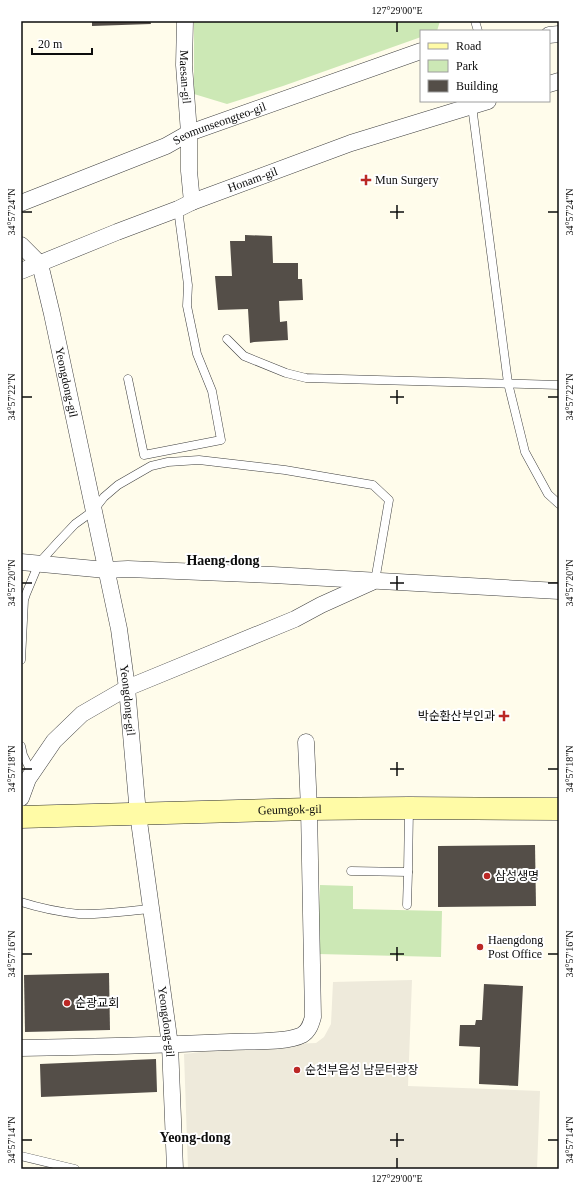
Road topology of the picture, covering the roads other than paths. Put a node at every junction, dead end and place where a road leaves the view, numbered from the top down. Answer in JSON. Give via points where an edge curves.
{"nodes":[{"id":1,"x":184,"y":21,"type":"edge"},
{"id":2,"x":420,"y":51,"type":"edge"},
{"id":3,"x":485,"y":102,"type":"edge"},
{"id":4,"x":472,"y":106,"type":"junction"},
{"id":5,"x":189,"y":133,"type":"junction"},
{"id":6,"x":21,"y":203,"type":"edge"},
{"id":7,"x":185,"y":205,"type":"junction"},
{"id":8,"x":21,"y":245,"type":"edge"},
{"id":9,"x":40,"y":264,"type":"junction"},
{"id":10,"x":21,"y":271,"type":"edge"},
{"id":11,"x":226,"y":339,"type":"dead end"},
{"id":12,"x":128,"y":379,"type":"dead end"},
{"id":13,"x":508,"y":383,"type":"junction"},
{"id":14,"x":559,"y":385,"type":"edge"},
{"id":15,"x":559,"y":504,"type":"edge"},
{"id":16,"x":93,"y":511,"type":"junction"},
{"id":17,"x":21,"y":562,"type":"edge"},
{"id":18,"x":40,"y":563,"type":"junction"},
{"id":19,"x":106,"y":570,"type":"junction"},
{"id":20,"x":375,"y":581,"type":"junction"},
{"id":21,"x":559,"y":591,"type":"edge"},
{"id":22,"x":21,"y":660,"type":"edge"},
{"id":23,"x":127,"y":688,"type":"junction"},
{"id":24,"x":306,"y":742,"type":"dead end"},
{"id":25,"x":21,"y":746,"type":"edge"},
{"id":26,"x":32,"y":773,"type":"junction"},
{"id":27,"x":21,"y":798,"type":"edge"},
{"id":28,"x":409,"y":808,"type":"junction"},
{"id":29,"x":309,"y":809,"type":"junction"},
{"id":30,"x":559,"y":809,"type":"edge"},
{"id":31,"x":138,"y":814,"type":"junction"},
{"id":32,"x":21,"y":817,"type":"edge"},
{"id":33,"x":352,"y":871,"type":"dead end"},
{"id":34,"x":408,"y":872,"type":"junction"},
{"id":35,"x":21,"y":902,"type":"edge"},
{"id":36,"x":407,"y":905,"type":"dead end"},
{"id":37,"x":151,"y":909,"type":"junction"},
{"id":38,"x":170,"y":1045,"type":"junction"},
{"id":39,"x":21,"y":1048,"type":"edge"},
{"id":40,"x":21,"y":1156,"type":"edge"},
{"id":41,"x":75,"y":1169,"type":"edge"},
{"id":42,"x":175,"y":1169,"type":"edge"}],
"edges":[{"from":1,"to":5,"type":"street","name":"Maesan-gil"},
{"from":2,"to":5,"type":"street","name":"Seomunseongteo-gil"},
{"from":3,"to":4,"type":"street","name":"Honam-gil"},
{"from":4,"to":7,"type":"street","name":"Honam-gil","via":[[351,143]]},
{"from":4,"to":13,"type":"lane"},
{"from":5,"to":6,"type":"street","name":"Seomunseongteo-gil","via":[[166,146]]},
{"from":5,"to":7,"type":"street","name":"Maesan-gil","via":[[189,171]]},
{"from":7,"to":9,"type":"street","name":"Honam-gil"},
{"from":7,"to":12,"type":"lane","via":[[187,306],[197,354],[212,391],[221,440],[144,456]]},
{"from":8,"to":9,"type":"street"},
{"from":9,"to":10,"type":"street","name":"Honam-gil"},
{"from":9,"to":16,"type":"street","name":"Yeongdong-gil"},
{"from":11,"to":13,"type":"lane","via":[[244,356],[306,378]]},
{"from":13,"to":14,"type":"lane"},
{"from":13,"to":15,"type":"lane","via":[[524,452],[548,494]]},
{"from":16,"to":18,"type":"lane","via":[[75,524]]},
{"from":16,"to":19,"type":"street","name":"Yeongdong-gil"},
{"from":16,"to":20,"type":"lane","via":[[118,485],[151,466],[168,462],[199,460],[285,470],[373,485],[389,500]]},
{"from":17,"to":18,"type":"street"},
{"from":18,"to":19,"type":"street"},
{"from":18,"to":22,"type":"lane","via":[[24,600]]},
{"from":19,"to":20,"type":"street","via":[[258,574]]},
{"from":19,"to":23,"type":"street","name":"Yeongdong-gil","via":[[119,629]]},
{"from":20,"to":21,"type":"street"},
{"from":20,"to":23,"type":"street","via":[[295,619]]},
{"from":23,"to":26,"type":"street","via":[[82,714],[54,741]]},
{"from":23,"to":31,"type":"street","name":"Yeongdong-gil"},
{"from":24,"to":29,"type":"street"},
{"from":25,"to":26,"type":"lane"},
{"from":26,"to":27,"type":"street"},
{"from":28,"to":29,"type":"street","name":"Geumgok-gil"},
{"from":28,"to":30,"type":"street","name":"Geumgok-gil"},
{"from":28,"to":34,"type":"lane"},
{"from":29,"to":31,"type":"street","name":"Geumgok-gil"},
{"from":29,"to":38,"type":"street","via":[[313,1017],[311,1025],[302,1035],[292,1039]]},
{"from":31,"to":32,"type":"street","name":"Geumgok-gil"},
{"from":31,"to":37,"type":"street","name":"Yeongdong-gil"},
{"from":33,"to":34,"type":"lane"},
{"from":34,"to":36,"type":"lane"},
{"from":35,"to":37,"type":"lane","via":[[81,914]]},
{"from":37,"to":38,"type":"street","name":"Yeongdong-gil"},
{"from":38,"to":39,"type":"street"},
{"from":38,"to":42,"type":"street","name":"Yeongdong-gil"},
{"from":40,"to":41,"type":"lane"}]}
